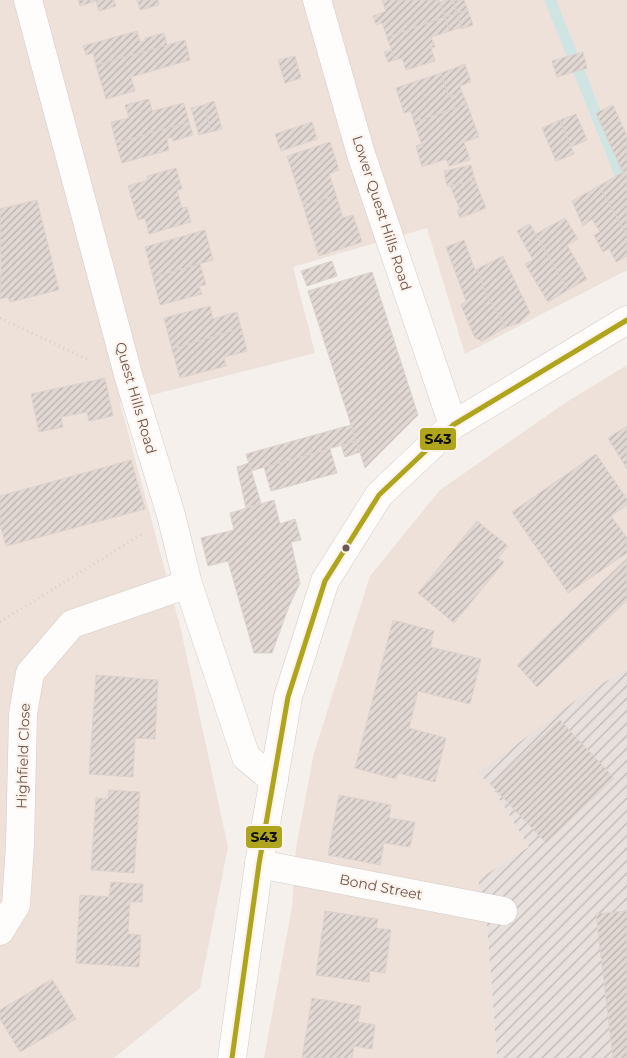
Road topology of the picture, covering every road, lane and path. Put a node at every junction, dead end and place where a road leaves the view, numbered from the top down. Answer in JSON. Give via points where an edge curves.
{"nodes":[{"id":1,"x":28,"y":0,"type":"edge"},
{"id":2,"x":317,"y":0,"type":"edge"},
{"id":3,"x":0,"y":318,"type":"edge"},
{"id":4,"x":627,"y":320,"type":"edge"},
{"id":5,"x":129,"y":378,"type":"junction"},
{"id":6,"x":453,"y":425,"type":"junction"},
{"id":7,"x":171,"y":515,"type":"junction"},
{"id":8,"x":188,"y":584,"type":"junction"},
{"id":9,"x":0,"y":622,"type":"edge"},
{"id":10,"x":274,"y":780,"type":"junction"},
{"id":11,"x":259,"y":864,"type":"junction"},
{"id":12,"x":503,"y":911,"type":"dead end"},
{"id":13,"x":0,"y":931,"type":"edge"},
{"id":14,"x":232,"y":1058,"type":"edge"}],
"edges":[{"from":1,"to":5,"type":"street","name":"Quest Hills Road"},
{"from":2,"to":6,"type":"street","name":"Lower Quest Hills Road","via":[[361,154]]},
{"from":3,"to":5,"type":"path"},
{"from":4,"to":6,"type":"street"},
{"from":5,"to":7,"type":"street","name":"Quest Hills Road"},
{"from":6,"to":10,"type":"street","via":[[379,496],[325,581],[288,697]]},
{"from":7,"to":8,"type":"street","name":"Quest Hills Road"},
{"from":7,"to":9,"type":"path"},
{"from":8,"to":10,"type":"street","name":"Quest Hills Road","via":[[246,757]]},
{"from":8,"to":13,"type":"street","name":"Highfield Close","via":[[72,624],[30,673],[23,714],[16,905]]},
{"from":10,"to":11,"type":"street"},
{"from":11,"to":12,"type":"street","name":"Bond Street"},
{"from":11,"to":14,"type":"street"}]}
